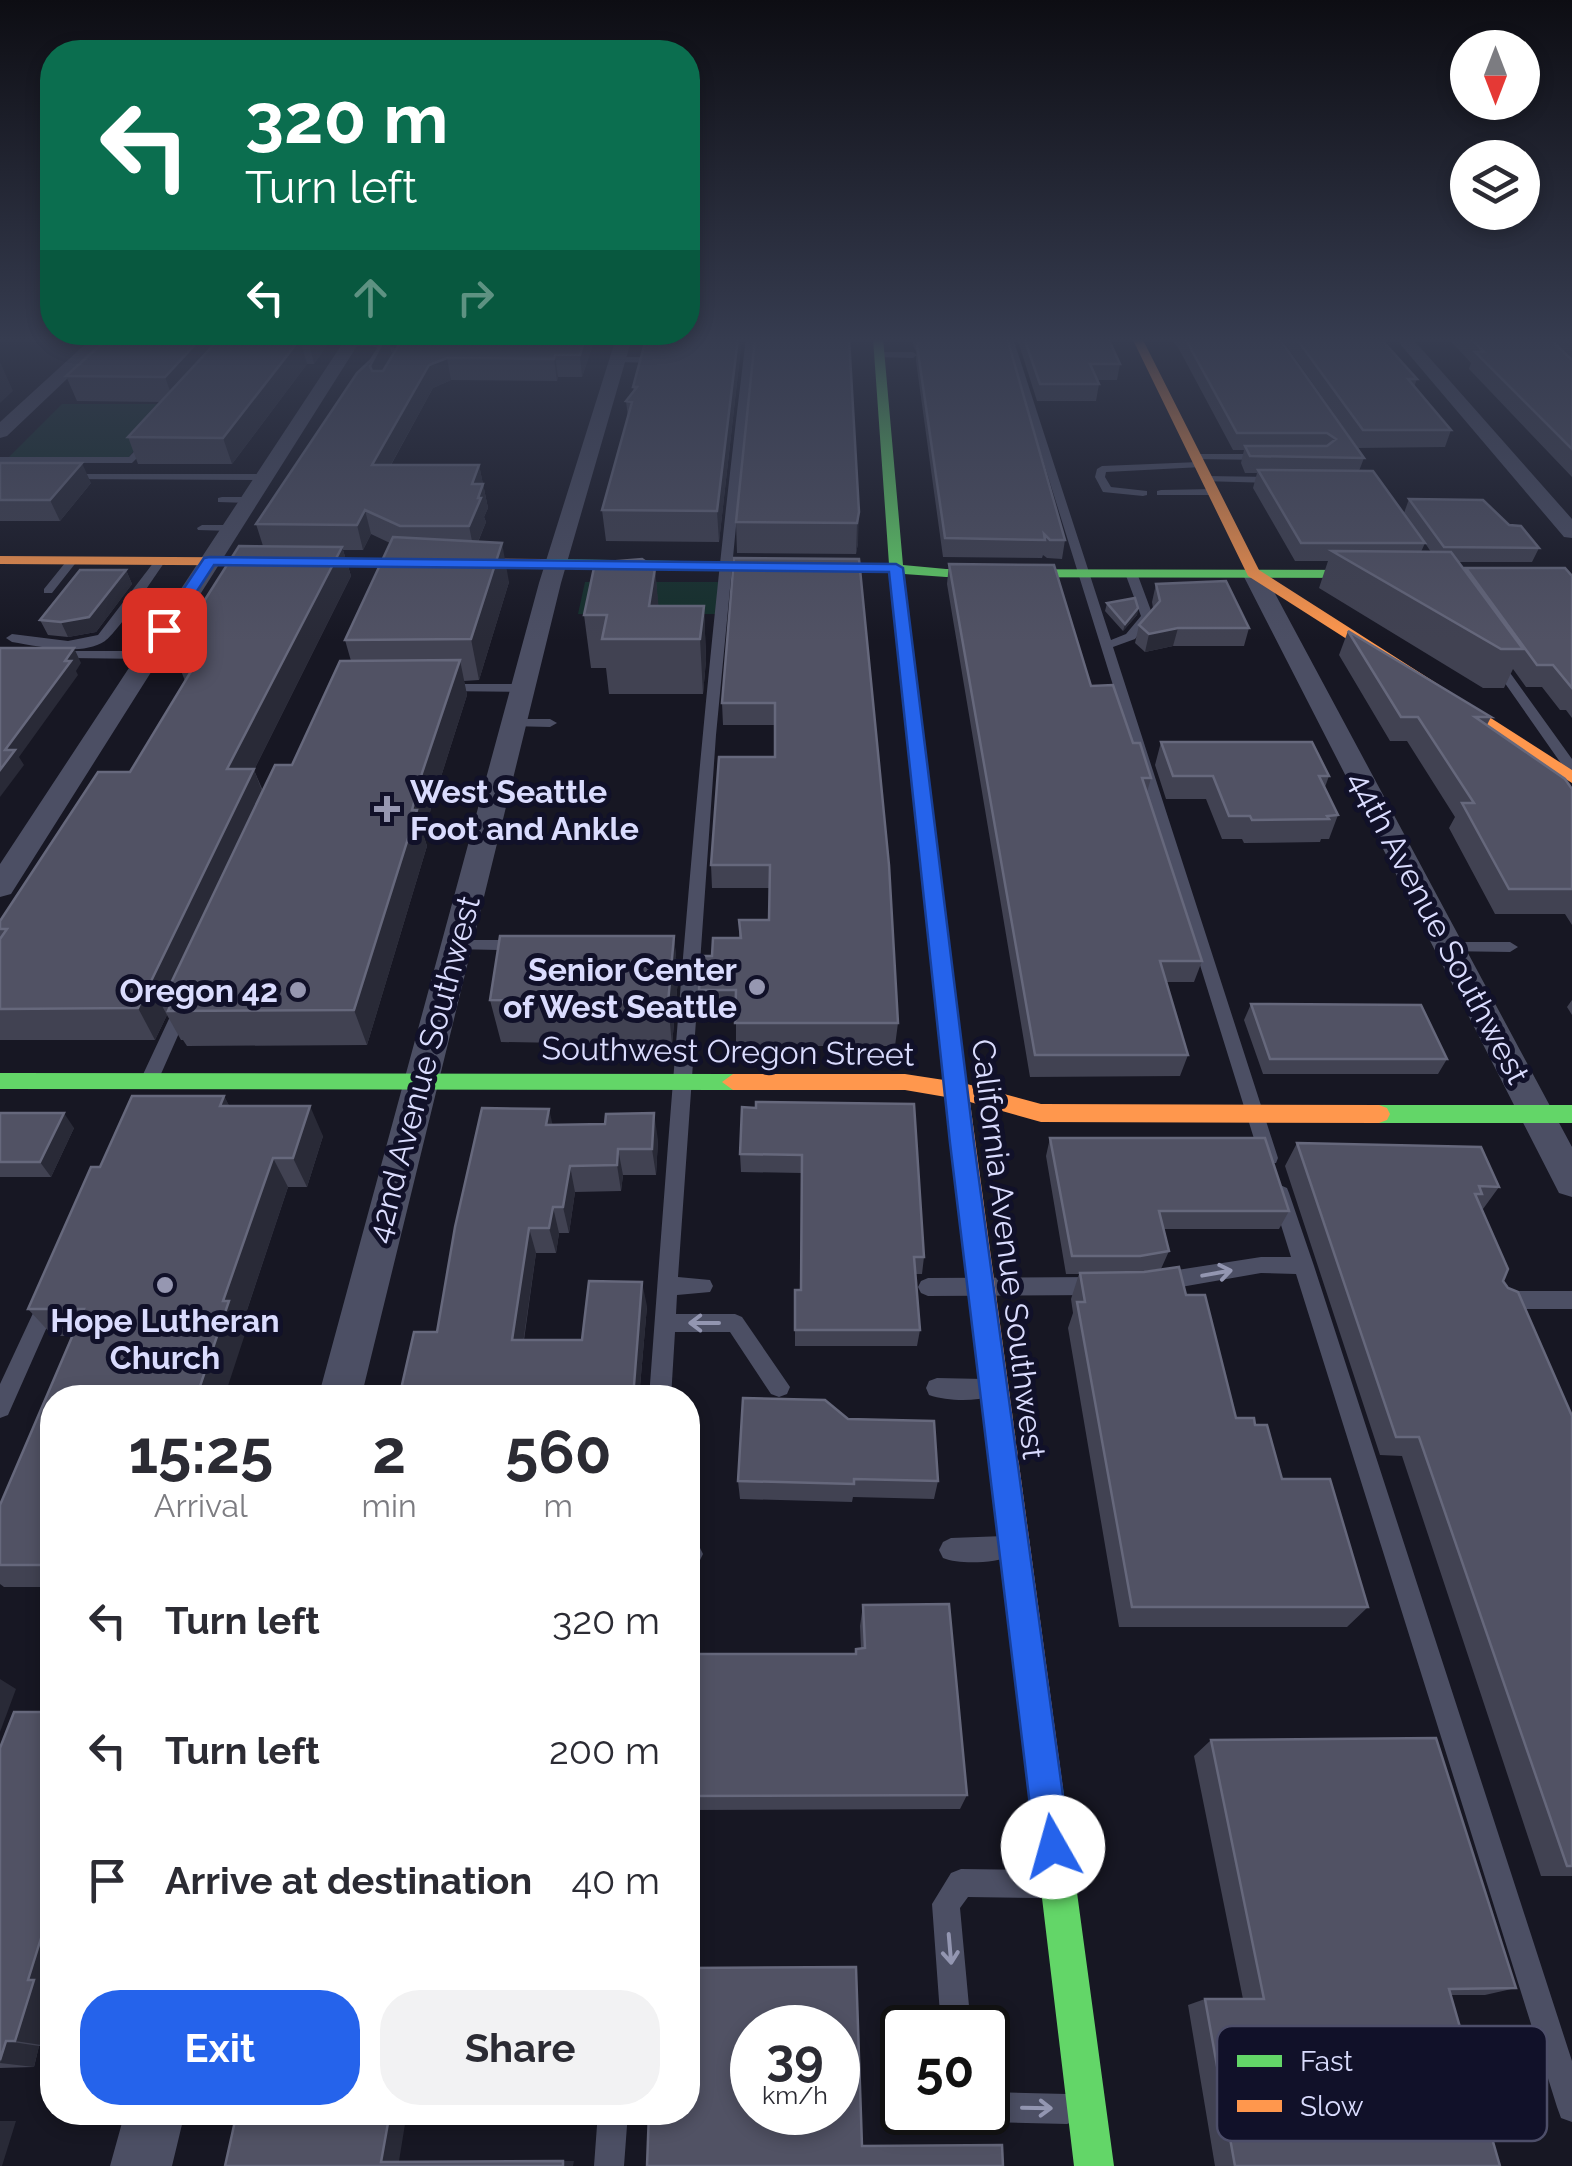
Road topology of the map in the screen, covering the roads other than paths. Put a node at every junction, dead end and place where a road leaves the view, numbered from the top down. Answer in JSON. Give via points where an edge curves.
{"nodes":[{"id":1,"x":151,"y":439,"type":"edge"},
{"id":2,"x":289,"y":439,"type":"edge"},
{"id":3,"x":594,"y":439,"type":"edge"},
{"id":4,"x":738,"y":439,"type":"edge"},
{"id":5,"x":886,"y":439,"type":"edge"},
{"id":6,"x":1044,"y":439,"type":"edge"},
{"id":7,"x":1175,"y":439,"type":"edge"},
{"id":8,"x":1179,"y":439,"type":"edge"},
{"id":9,"x":1181,"y":439,"type":"edge"},
{"id":10,"x":1185,"y":439,"type":"edge"},
{"id":11,"x":1191,"y":439,"type":"edge"},
{"id":12,"x":1491,"y":439,"type":"edge"},
{"id":13,"x":1282,"y":457,"type":"edge"},
{"id":14,"x":0,"y":460,"type":"edge"},
{"id":15,"x":55,"y":477,"type":"edge"},
{"id":16,"x":264,"y":477,"type":"junction"},
{"id":17,"x":1293,"y":480,"type":"edge"},
{"id":18,"x":1161,"y":493,"type":"dead end"},
{"id":19,"x":1142,"y":494,"type":"dead end"},
{"id":20,"x":222,"y":500,"type":"dead end"},
{"id":21,"x":248,"y":500,"type":"junction"},
{"id":22,"x":202,"y":528,"type":"dead end"},
{"id":23,"x":230,"y":528,"type":"junction"},
{"id":24,"x":1572,"y":532,"type":"edge"},
{"id":25,"x":0,"y":560,"type":"edge"},
{"id":26,"x":72,"y":560,"type":"junction"},
{"id":27,"x":161,"y":560,"type":"junction"},
{"id":28,"x":210,"y":561,"type":"junction"},
{"id":29,"x":556,"y":563,"type":"junction"},
{"id":30,"x":724,"y":564,"type":"junction"},
{"id":31,"x":896,"y":568,"type":"junction"},
{"id":32,"x":1084,"y":573,"type":"junction"},
{"id":33,"x":1131,"y":573,"type":"junction"},
{"id":34,"x":1252,"y":573,"type":"junction"},
{"id":35,"x":1417,"y":574,"type":"edge"},
{"id":36,"x":48,"y":591,"type":"dead end"},
{"id":37,"x":1344,"y":632,"type":"junction"},
{"id":38,"x":12,"y":638,"type":"dead end"},
{"id":39,"x":1106,"y":644,"type":"junction"},
{"id":40,"x":1486,"y":647,"type":"edge"},
{"id":41,"x":18,"y":655,"type":"edge"},
{"id":42,"x":147,"y":655,"type":"junction"},
{"id":43,"x":1305,"y":672,"type":"junction"},
{"id":44,"x":427,"y":688,"type":"edge"},
{"id":45,"x":523,"y":688,"type":"junction"},
{"id":46,"x":514,"y":723,"type":"junction"},
{"id":47,"x":550,"y":723,"type":"dead end"},
{"id":48,"x":1572,"y":769,"type":"edge"},
{"id":49,"x":1572,"y":778,"type":"edge"},
{"id":50,"x":486,"y":828,"type":"junction"},
{"id":51,"x":526,"y":828,"type":"dead end"},
{"id":52,"x":0,"y":888,"type":"edge"},
{"id":53,"x":456,"y":945,"type":"junction"},
{"id":54,"x":500,"y":945,"type":"edge"},
{"id":55,"x":1450,"y":947,"type":"junction"},
{"id":56,"x":1510,"y":947,"type":"dead end"},
{"id":57,"x":187,"y":996,"type":"edge"},
{"id":58,"x":681,"y":1080,"type":"junction"},
{"id":59,"x":0,"y":1081,"type":"edge"},
{"id":60,"x":420,"y":1081,"type":"junction"},
{"id":61,"x":145,"y":1088,"type":"junction"},
{"id":62,"x":956,"y":1090,"type":"junction"},
{"id":63,"x":1255,"y":1114,"type":"junction"},
{"id":64,"x":1555,"y":1114,"type":"edge"},
{"id":65,"x":1572,"y":1182,"type":"edge"},
{"id":66,"x":1304,"y":1266,"type":"junction"},
{"id":67,"x":667,"y":1286,"type":"junction"},
{"id":68,"x":704,"y":1286,"type":"dead end"},
{"id":69,"x":928,"y":1287,"type":"dead end"},
{"id":70,"x":981,"y":1287,"type":"junction"},
{"id":71,"x":55,"y":1288,"type":"edge"},
{"id":72,"x":1499,"y":1300,"type":"edge"},
{"id":73,"x":1572,"y":1300,"type":"edge"},
{"id":74,"x":665,"y":1323,"type":"junction"},
{"id":75,"x":342,"y":1385,"type":"edge"},
{"id":76,"x":661,"y":1385,"type":"edge"},
{"id":77,"x":780,"y":1388,"type":"dead end"},
{"id":78,"x":937,"y":1388,"type":"dead end"},
{"id":79,"x":994,"y":1389,"type":"junction"},
{"id":80,"x":0,"y":1408,"type":"edge"},
{"id":81,"x":1014,"y":1548,"type":"junction"},
{"id":82,"x":951,"y":1550,"type":"dead end"},
{"id":83,"x":1058,"y":1884,"type":"junction"},
{"id":84,"x":954,"y":2005,"type":"edge"},
{"id":85,"x":1546,"y":2026,"type":"edge"},
{"id":86,"x":1547,"y":2029,"type":"edge"},
{"id":87,"x":1572,"y":2107,"type":"edge"},
{"id":88,"x":1010,"y":2108,"type":"edge"},
{"id":89,"x":1086,"y":2109,"type":"junction"},
{"id":90,"x":152,"y":2125,"type":"edge"},
{"id":91,"x":612,"y":2125,"type":"edge"},
{"id":92,"x":141,"y":2166,"type":"edge"},
{"id":93,"x":610,"y":2166,"type":"edge"},
{"id":94,"x":1094,"y":2166,"type":"edge"}],
"edges":[{"from":1,"to":14,"type":"lane","via":[[132,460]]},
{"from":2,"to":16,"type":"street"},
{"from":3,"to":29,"type":"street","name":"42nd Avenue Southwest"},
{"from":4,"to":30,"type":"lane"},
{"from":5,"to":31,"type":"main road","name":"California Avenue Southwest"},
{"from":6,"to":32,"type":"lane"},
{"from":7,"to":19,"type":"lane","via":[[1102,469],[1107,490]]},
{"from":8,"to":18,"type":"lane"},
{"from":9,"to":34,"type":"main road","name":"44th Avenue Southwest"},
{"from":10,"to":17,"type":"lane"},
{"from":11,"to":13,"type":"lane"},
{"from":12,"to":24,"type":"street"},
{"from":15,"to":16,"type":"lane"},
{"from":16,"to":21,"type":"street"},
{"from":20,"to":21,"type":"lane"},
{"from":21,"to":23,"type":"street"},
{"from":22,"to":23,"type":"lane"},
{"from":23,"to":28,"type":"street"},
{"from":25,"to":26,"type":"main road"},
{"from":26,"to":27,"type":"main road"},
{"from":26,"to":36,"type":"lane"},
{"from":27,"to":28,"type":"main road"},
{"from":27,"to":38,"type":"lane","via":[[102,638],[55,645]]},
{"from":28,"to":29,"type":"main road"},
{"from":28,"to":42,"type":"street"},
{"from":29,"to":30,"type":"main road"},
{"from":29,"to":45,"type":"street","name":"42nd Avenue Southwest"},
{"from":30,"to":31,"type":"main road"},
{"from":30,"to":58,"type":"lane"},
{"from":31,"to":32,"type":"main road"},
{"from":31,"to":62,"type":"main road","name":"California Avenue Southwest"},
{"from":32,"to":33,"type":"main road"},
{"from":32,"to":39,"type":"lane"},
{"from":33,"to":34,"type":"main road"},
{"from":33,"to":39,"type":"lane","via":[[1146,616],[1137,633]]},
{"from":34,"to":35,"type":"main road"},
{"from":34,"to":37,"type":"main road"},
{"from":34,"to":43,"type":"street","name":"44th Avenue Southwest"},
{"from":37,"to":43,"type":"street","via":[[1309,644]]},
{"from":37,"to":49,"type":"main road"},
{"from":39,"to":63,"type":"lane"},
{"from":40,"to":48,"type":"lane"},
{"from":41,"to":42,"type":"lane"},
{"from":42,"to":52,"type":"street"},
{"from":43,"to":55,"type":"street","name":"44th Avenue Southwest"},
{"from":44,"to":45,"type":"lane"},
{"from":45,"to":46,"type":"street","name":"42nd Avenue Southwest"},
{"from":46,"to":47,"type":"lane"},
{"from":46,"to":50,"type":"street","name":"42nd Avenue Southwest"},
{"from":50,"to":51,"type":"lane"},
{"from":50,"to":53,"type":"street","name":"42nd Avenue Southwest"},
{"from":53,"to":54,"type":"lane"},
{"from":53,"to":60,"type":"street","name":"42nd Avenue Southwest"},
{"from":55,"to":56,"type":"lane"},
{"from":55,"to":64,"type":"street","name":"44th Avenue Southwest"},
{"from":57,"to":61,"type":"lane"},
{"from":58,"to":60,"type":"main road","name":"Southwest Oregon Street"},
{"from":58,"to":62,"type":"main road","name":"Southwest Oregon Street","via":[[904,1082]]},
{"from":58,"to":67,"type":"lane"},
{"from":59,"to":61,"type":"main road","name":"Southwest Oregon Street"},
{"from":60,"to":61,"type":"main road","name":"Southwest Oregon Street"},
{"from":60,"to":75,"type":"street","name":"42nd Avenue Southwest"},
{"from":62,"to":63,"type":"main road","name":"Southwest Oregon Street","via":[[1041,1112]]},
{"from":62,"to":70,"type":"main road","name":"California Avenue Southwest"},
{"from":63,"to":64,"type":"main road","name":"Southwest Oregon Street"},
{"from":63,"to":66,"type":"lane"},
{"from":64,"to":65,"type":"street","name":"44th Avenue Southwest"},
{"from":70,"to":66,"type":"lane","one_way":true,"via":[[1123,1286],[1262,1265]]},
{"from":66,"to":85,"type":"lane"},
{"from":67,"to":68,"type":"lane"},
{"from":67,"to":74,"type":"lane"},
{"from":69,"to":70,"type":"lane"},
{"from":70,"to":79,"type":"main road","name":"California Avenue Southwest"},
{"from":71,"to":80,"type":"lane"},
{"from":72,"to":73,"type":"lane"},
{"from":74,"to":76,"type":"lane"},
{"from":77,"to":74,"type":"lane","one_way":true,"via":[[735,1323]]},
{"from":78,"to":79,"type":"lane"},
{"from":79,"to":81,"type":"main road","name":"California Avenue Southwest"},
{"from":81,"to":82,"type":"lane"},
{"from":81,"to":83,"type":"main road","name":"California Avenue Southwest"},
{"from":83,"to":84,"type":"lane","one_way":true,"via":[[961,1884],[946,1904]]},
{"from":83,"to":89,"type":"main road","name":"California Avenue Southwest"},
{"from":86,"to":87,"type":"lane"},
{"from":88,"to":89,"type":"lane","one_way":true},
{"from":89,"to":94,"type":"main road","name":"California Avenue Southwest"},
{"from":90,"to":92,"type":"street"},
{"from":91,"to":93,"type":"lane"}]}
